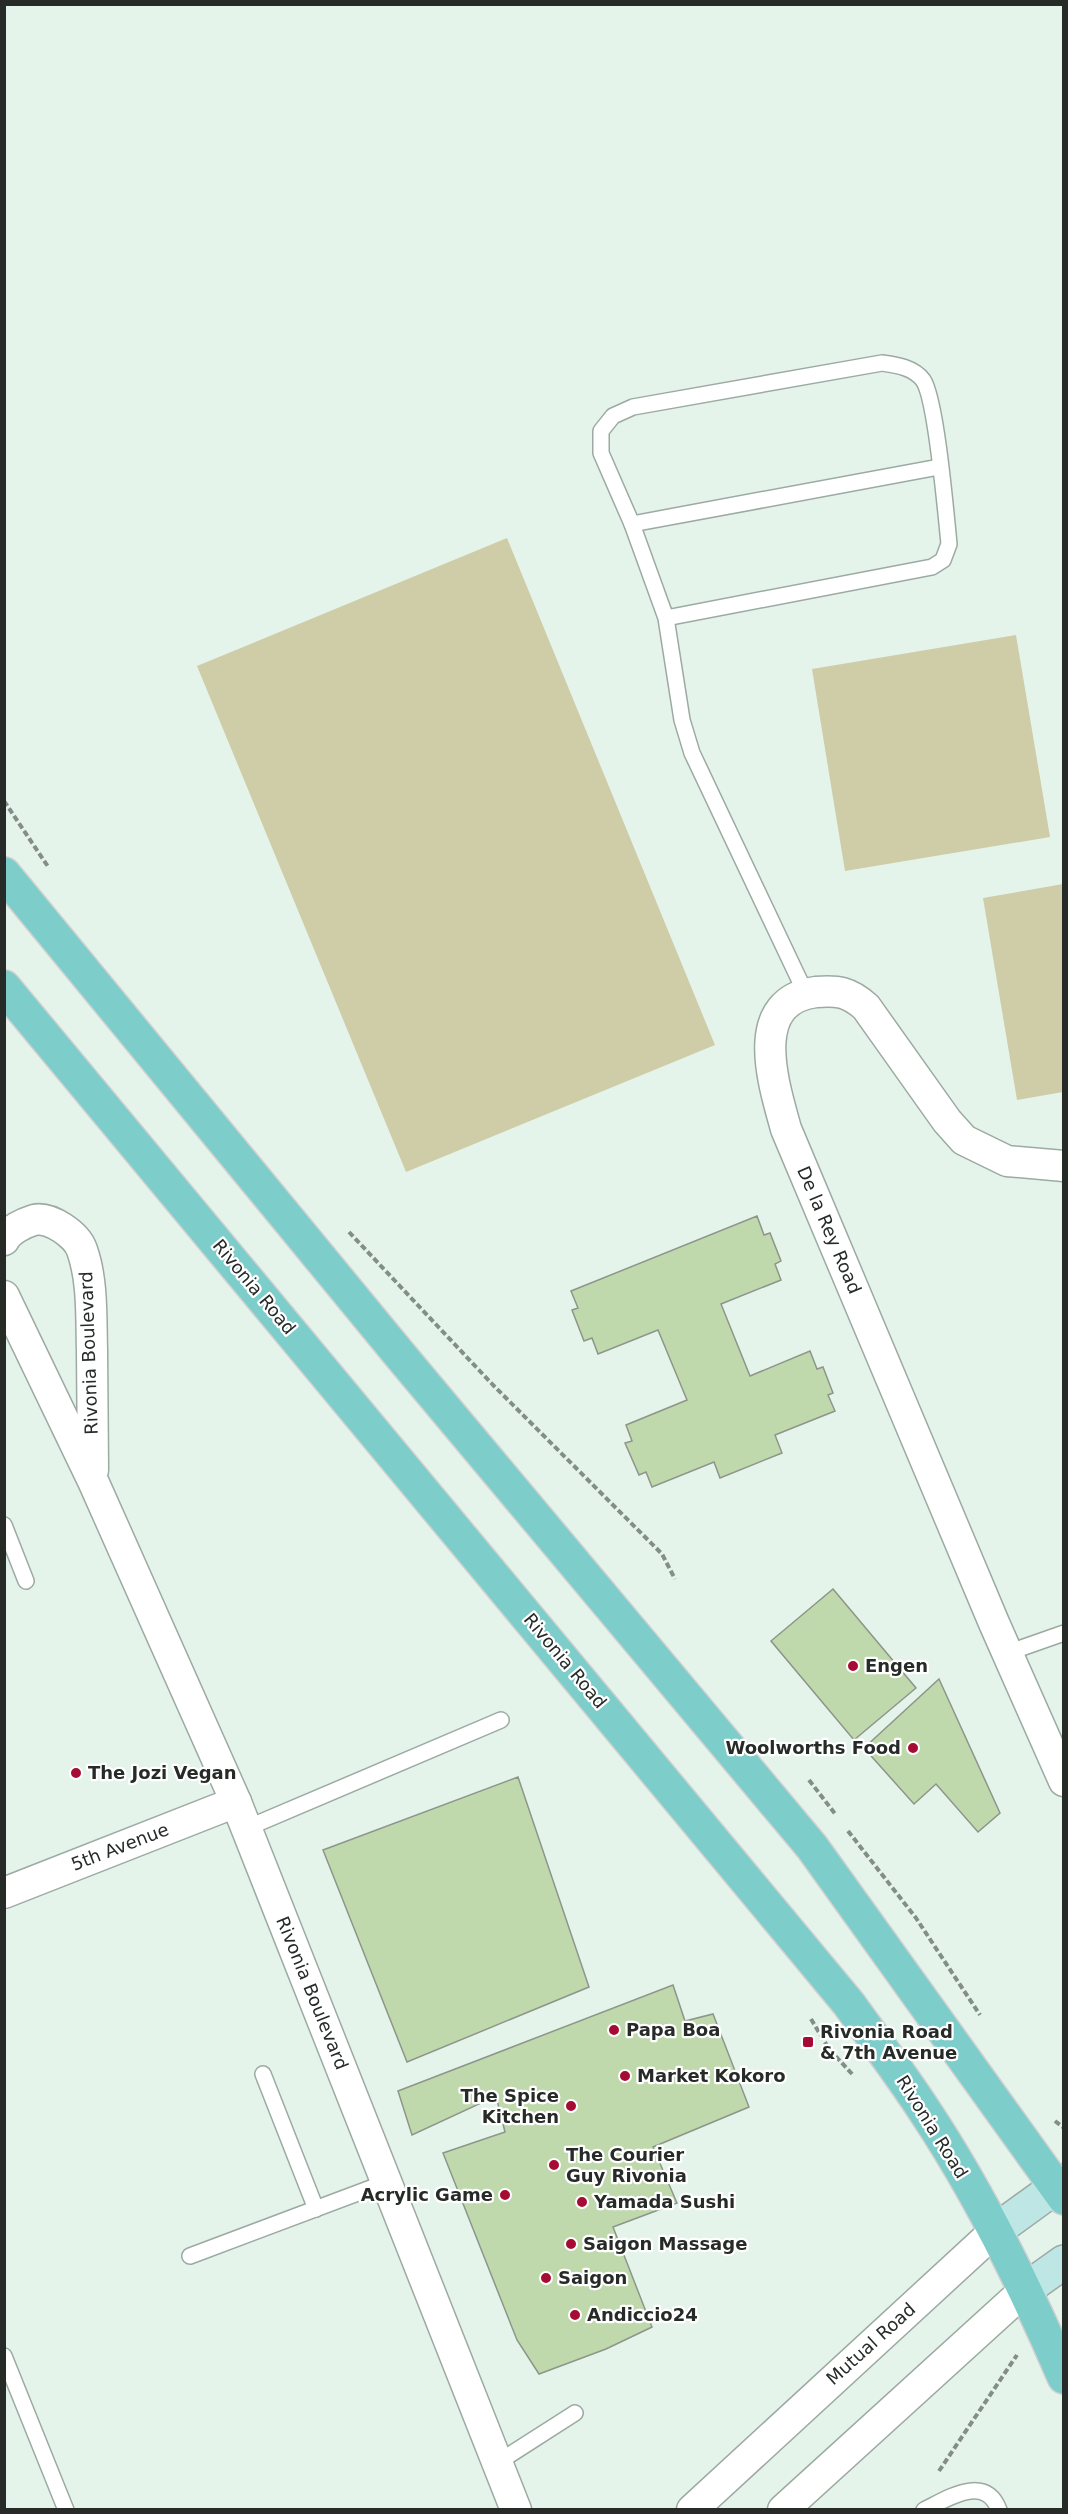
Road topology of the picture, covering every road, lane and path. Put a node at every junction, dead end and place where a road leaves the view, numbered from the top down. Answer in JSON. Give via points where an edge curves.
{"nodes":[{"id":1,"x":939,"y":467,"type":"junction"},
{"id":2,"x":632,"y":524,"type":"junction"},
{"id":3,"x":666,"y":618,"type":"junction"},
{"id":4,"x":4,"y":801,"type":"edge"},
{"id":5,"x":50,"y":870,"type":"dead end"},
{"id":6,"x":4,"y":874,"type":"edge"},
{"id":7,"x":4,"y":987,"type":"edge"},
{"id":8,"x":806,"y":994,"type":"junction"},
{"id":9,"x":1064,"y":1166,"type":"edge"},
{"id":10,"x":348,"y":1231,"type":"dead end"},
{"id":11,"x":4,"y":1240,"type":"edge"},
{"id":12,"x":4,"y":1296,"type":"edge"},
{"id":13,"x":93,"y":1481,"type":"junction"},
{"id":14,"x":4,"y":1525,"type":"edge"},
{"id":15,"x":675,"y":1579,"type":"dead end"},
{"id":16,"x":26,"y":1581,"type":"dead end"},
{"id":17,"x":1064,"y":1633,"type":"edge"},
{"id":18,"x":1007,"y":1653,"type":"junction"},
{"id":19,"x":501,"y":1720,"type":"dead end"},
{"id":20,"x":809,"y":1780,"type":"dead end"},
{"id":21,"x":1064,"y":1781,"type":"edge"},
{"id":22,"x":241,"y":1815,"type":"junction"},
{"id":23,"x":837,"y":1817,"type":"dead end"},
{"id":24,"x":844,"y":1826,"type":"dead end"},
{"id":25,"x":4,"y":1893,"type":"edge"},
{"id":26,"x":987,"y":2025,"type":"dead end"},
{"id":27,"x":263,"y":2074,"type":"dead end"},
{"id":28,"x":1051,"y":2117,"type":"dead end"},
{"id":29,"x":1064,"y":2128,"type":"edge"},
{"id":30,"x":387,"y":2182,"type":"junction"},
{"id":31,"x":1061,"y":2188,"type":"edge"},
{"id":32,"x":316,"y":2209,"type":"junction"},
{"id":33,"x":995,"y":2231,"type":"junction"},
{"id":34,"x":190,"y":2256,"type":"dead end"},
{"id":35,"x":1064,"y":2262,"type":"edge"},
{"id":36,"x":1026,"y":2289,"type":"junction"},
{"id":37,"x":1017,"y":2355,"type":"dead end"},
{"id":38,"x":4,"y":2356,"type":"edge"},
{"id":39,"x":1064,"y":2377,"type":"edge"},
{"id":40,"x":575,"y":2413,"type":"dead end"},
{"id":41,"x":498,"y":2463,"type":"junction"},
{"id":42,"x":933,"y":2480,"type":"dead end"},
{"id":43,"x":66,"y":2510,"type":"edge"},
{"id":44,"x":516,"y":2510,"type":"edge"},
{"id":45,"x":692,"y":2510,"type":"edge"},
{"id":46,"x":783,"y":2510,"type":"edge"},
{"id":47,"x":924,"y":2510,"type":"edge"},
{"id":48,"x":999,"y":2510,"type":"edge"}],
"edges":[{"from":1,"to":2,"type":"lane"},
{"from":1,"to":2,"type":"lane","via":[[932,407],[923,380],[905,366],[882,363],[633,407],[613,416],[601,431],[601,453]]},
{"from":1,"to":3,"type":"lane","via":[[949,544],[943,560],[932,567]]},
{"from":2,"to":3,"type":"lane"},
{"from":3,"to":8,"type":"lane","via":[[682,720],[692,753]]},
{"from":4,"to":5,"type":"path"},
{"from":6,"to":31,"type":"main road","via":[[812,1847]]},
{"from":7,"to":33,"type":"main road","name":"Rivonia Road","via":[[849,2004],[927,2113]]},
{"from":8,"to":9,"type":"street","name":"De la Rey Road","via":[[835,990],[852,995],[866,1008],[964,1140],[1007,1161]]},
{"from":8,"to":18,"type":"street","name":"De la Rey Road","via":[[776,1015],[770,1038],[786,1129]]},
{"from":10,"to":15,"type":"path","via":[[493,1385],[662,1554]]},
{"from":11,"to":13,"type":"street","name":"Rivonia Boulevard","via":[[37,1219],[71,1234],[81,1247],[87,1267],[91,1321]]},
{"from":12,"to":13,"type":"street","name":"Rivonia Boulevard"},
{"from":13,"to":22,"type":"street","name":"Rivonia Boulevard"},
{"from":14,"to":16,"type":"lane"},
{"from":17,"to":18,"type":"lane"},
{"from":18,"to":21,"type":"street","name":"De la Rey Road"},
{"from":19,"to":22,"type":"lane"},
{"from":20,"to":23,"type":"path"},
{"from":22,"to":25,"type":"street","name":"5th Avenue"},
{"from":22,"to":30,"type":"street","name":"Rivonia Boulevard"},
{"from":24,"to":26,"type":"path","via":[[916,1918]]},
{"from":27,"to":32,"type":"lane"},
{"from":28,"to":29,"type":"path"},
{"from":30,"to":32,"type":"lane"},
{"from":30,"to":41,"type":"street","name":"Rivonia Boulevard"},
{"from":31,"to":33,"type":"street","name":"Mutual Road"},
{"from":32,"to":34,"type":"lane"},
{"from":33,"to":36,"type":"main road","name":"Rivonia Road"},
{"from":33,"to":45,"type":"street","name":"Mutual Road"},
{"from":35,"to":36,"type":"street"},
{"from":36,"to":39,"type":"main road","name":"Rivonia Road"},
{"from":36,"to":46,"type":"street"},
{"from":37,"to":42,"type":"path"},
{"from":38,"to":43,"type":"lane"},
{"from":40,"to":41,"type":"lane"},
{"from":41,"to":44,"type":"street","name":"Rivonia Boulevard"},
{"from":47,"to":48,"type":"lane","via":[[966,2490],[988,2494]]}]}
